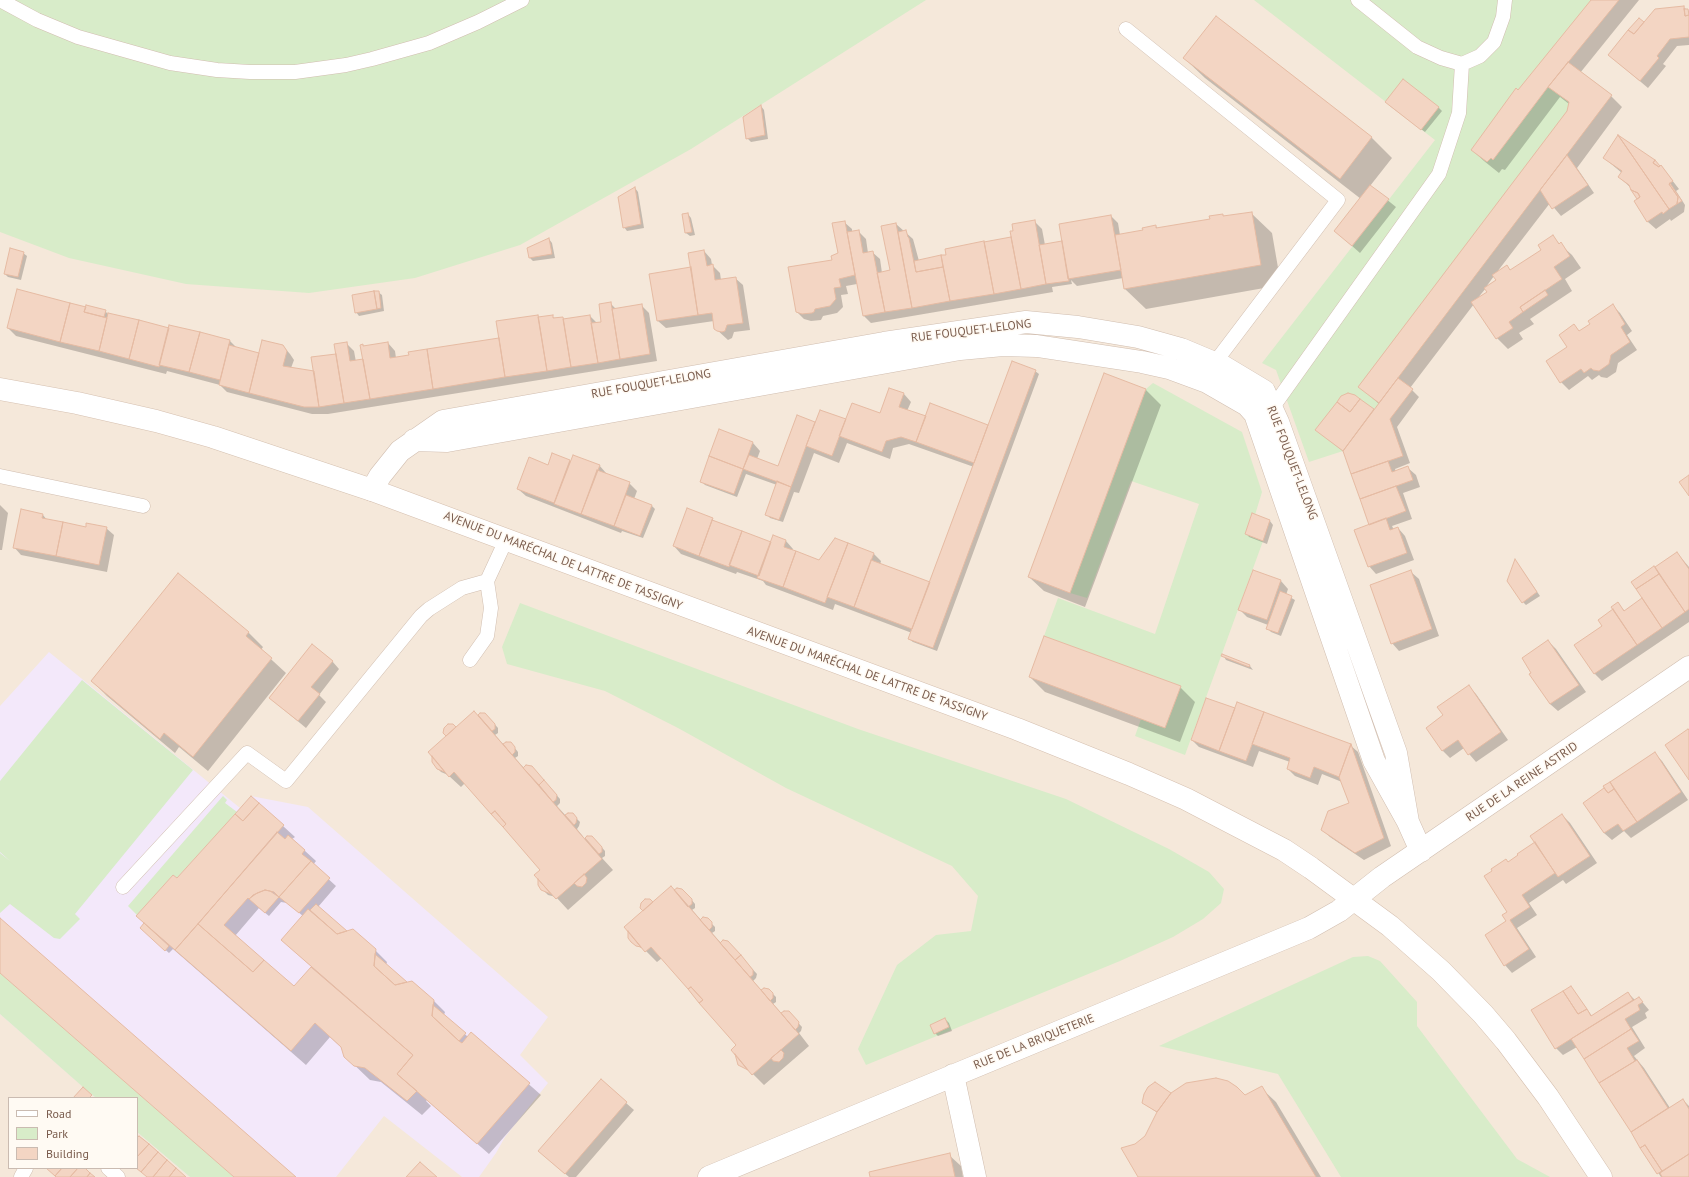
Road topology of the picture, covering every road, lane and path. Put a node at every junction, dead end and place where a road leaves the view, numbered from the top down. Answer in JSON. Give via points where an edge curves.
{"nodes":[{"id":1,"x":0,"y":0,"type":"edge"},
{"id":2,"x":522,"y":0,"type":"edge"},
{"id":3,"x":1358,"y":0,"type":"edge"},
{"id":4,"x":1505,"y":0,"type":"edge"},
{"id":5,"x":1126,"y":29,"type":"dead end"},
{"id":6,"x":1462,"y":64,"type":"junction"},
{"id":7,"x":1209,"y":372,"type":"junction"},
{"id":8,"x":0,"y":389,"type":"edge"},
{"id":9,"x":1272,"y":409,"type":"junction"},
{"id":10,"x":1259,"y":428,"type":"junction"},
{"id":11,"x":0,"y":476,"type":"edge"},
{"id":12,"x":372,"y":490,"type":"junction"},
{"id":13,"x":143,"y":506,"type":"dead end"},
{"id":14,"x":506,"y":540,"type":"junction"},
{"id":15,"x":487,"y":581,"type":"junction"},
{"id":16,"x":470,"y":660,"type":"dead end"},
{"id":17,"x":1689,"y":667,"type":"edge"},
{"id":18,"x":1408,"y":822,"type":"junction"},
{"id":19,"x":1421,"y":851,"type":"junction"},
{"id":20,"x":123,"y":887,"type":"dead end"},
{"id":21,"x":1356,"y":899,"type":"junction"},
{"id":22,"x":953,"y":1075,"type":"junction"},
{"id":23,"x":109,"y":1169,"type":"edge"},
{"id":24,"x":118,"y":1177,"type":"edge"},
{"id":25,"x":709,"y":1177,"type":"edge"},
{"id":26,"x":975,"y":1177,"type":"edge"},
{"id":27,"x":1601,"y":1177,"type":"edge"}],
"edges":[{"from":1,"to":2,"type":"lane","via":[[37,20],[78,37],[170,63],[250,72],[295,72],[372,59],[429,43]]},
{"from":3,"to":6,"type":"lane","via":[[1417,47]]},
{"from":4,"to":6,"type":"lane","via":[[1503,17],[1494,42],[1480,56]]},
{"from":5,"to":7,"type":"lane","via":[[1338,200]]},
{"from":6,"to":9,"type":"lane","via":[[1459,114],[1439,174]]},
{"from":7,"to":9,"type":"street","name":"RUE FOUQUET-LELONG","via":[[1224,367],[1264,391]]},
{"from":7,"to":10,"type":"street","name":"RUE FOUQUET-LELONG","via":[[1247,405],[1255,414]]},
{"from":7,"to":12,"type":"street","name":"RUE FOUQUET-LELONG","via":[[1169,368],[1037,346],[1003,345],[960,350],[447,441],[414,440],[400,451]]},
{"from":8,"to":12,"type":"street","name":"AVENUE DU MARÉCHAL DE LATTRE DE TASSIGNY","via":[[156,421],[213,437]]},
{"from":9,"to":10,"type":"lane"},
{"from":9,"to":18,"type":"street","name":"RUE FOUQUET-LELONG","via":[[1396,753]]},
{"from":10,"to":18,"type":"street","name":"RUE FOUQUET-LELONG","via":[[1374,761]]},
{"from":11,"to":13,"type":"lane"},
{"from":12,"to":14,"type":"street","name":"AVENUE DU MARÉCHAL DE LATTRE DE TASSIGNY"},
{"from":14,"to":15,"type":"lane"},
{"from":14,"to":21,"type":"street","name":"AVENUE DU MARÉCHAL DE LATTRE DE TASSIGNY","via":[[1017,729],[1129,774],[1210,811],[1284,850]]},
{"from":15,"to":16,"type":"lane","via":[[491,608],[488,636]]},
{"from":15,"to":20,"type":"lane","via":[[462,588],[421,616],[286,781],[247,753]]},
{"from":17,"to":19,"type":"street","name":"RUE DE LA REINE ASTRID"},
{"from":18,"to":19,"type":"street","name":"RUE FOUQUET-LELONG"},
{"from":19,"to":21,"type":"street","name":"RUE DE LA REINE ASTRID","via":[[1382,877]]},
{"from":21,"to":22,"type":"street","name":"RUE DE LA BRIQUETERIE","via":[[1309,928]]},
{"from":21,"to":27,"type":"street","name":"AVENUE DU MARÉCHAL DE LATTRE DE TASSIGNY","via":[[1441,971],[1487,1018],[1548,1096]]},
{"from":22,"to":25,"type":"street","name":"RUE DE LA BRIQUETERIE"},
{"from":22,"to":26,"type":"street"},
{"from":23,"to":24,"type":"lane"}]}
